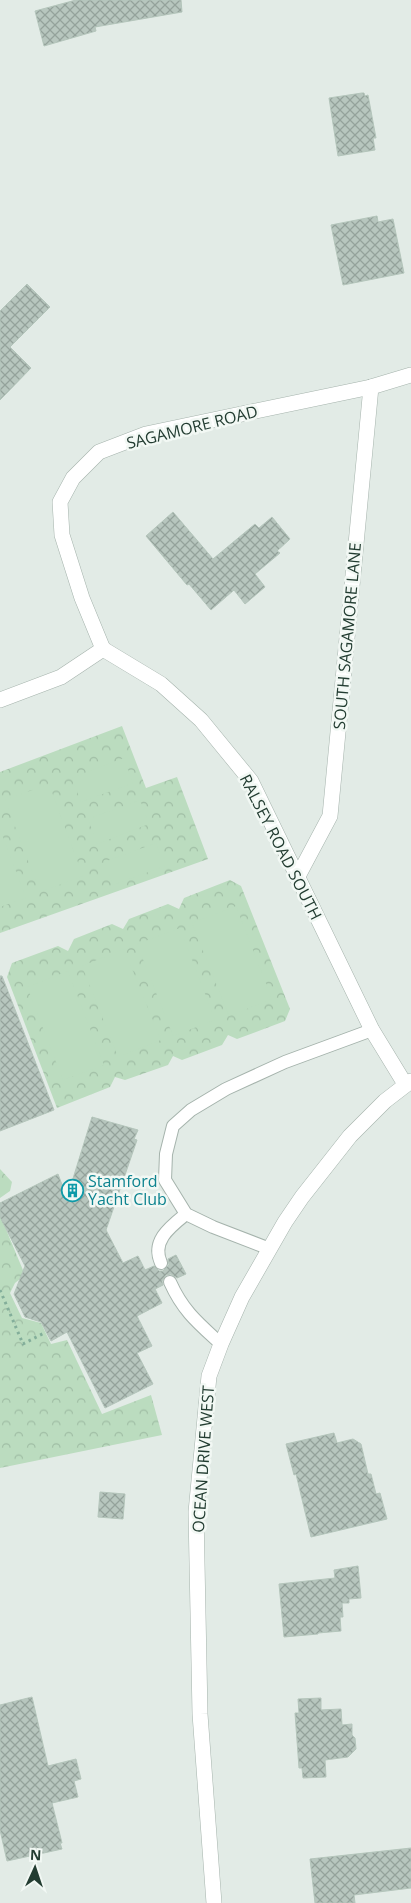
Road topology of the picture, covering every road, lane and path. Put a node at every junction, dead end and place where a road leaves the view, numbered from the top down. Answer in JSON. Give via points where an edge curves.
{"nodes":[{"id":1,"x":411,"y":375,"type":"edge"},
{"id":2,"x":371,"y":387,"type":"junction"},
{"id":3,"x":103,"y":649,"type":"junction"},
{"id":4,"x":0,"y":700,"type":"edge"},
{"id":5,"x":297,"y":878,"type":"junction"},
{"id":6,"x":372,"y":1030,"type":"junction"},
{"id":7,"x":408,"y":1083,"type":"edge"},
{"id":8,"x":186,"y":1214,"type":"junction"},
{"id":9,"x":270,"y":1249,"type":"junction"},
{"id":10,"x":161,"y":1262,"type":"dead end"},
{"id":11,"x":170,"y":1282,"type":"dead end"},
{"id":12,"x":0,"y":1290,"type":"edge"},
{"id":13,"x":46,"y":1332,"type":"dead end"},
{"id":14,"x":221,"y":1344,"type":"junction"},
{"id":15,"x":214,"y":1903,"type":"edge"}],
"edges":[{"from":1,"to":2,"type":"street","name":"SAGAMORE ROAD"},
{"from":2,"to":3,"type":"street","name":"SAGAMORE ROAD","via":[[146,434],[99,452],[73,478],[60,502],[62,535],[82,598]]},
{"from":2,"to":5,"type":"street","name":"SOUTH SAGAMORE LANE","via":[[330,816]]},
{"from":3,"to":4,"type":"street","via":[[61,678]]},
{"from":3,"to":5,"type":"street","name":"RALSEY ROAD SOUTH","via":[[160,684],[201,720],[251,780]]},
{"from":5,"to":6,"type":"street","name":"RALSEY ROAD SOUTH"},
{"from":6,"to":7,"type":"street","name":"RALSEY ROAD SOUTH"},
{"from":6,"to":8,"type":"lane","via":[[285,1062],[226,1089],[191,1110],[173,1126],[166,1154],[165,1180]]},
{"from":7,"to":9,"type":"street","name":"OCEAN DRIVE WEST","via":[[366,1120],[332,1158],[289,1216]]},
{"from":8,"to":9,"type":"lane"},
{"from":8,"to":10,"type":"lane","via":[[168,1228],[160,1241],[158,1256]]},
{"from":9,"to":14,"type":"street","name":"OCEAN DRIVE WEST","via":[[242,1297]]},
{"from":11,"to":14,"type":"lane","via":[[179,1301]]},
{"from":12,"to":13,"type":"path","via":[[23,1344]]},
{"from":14,"to":15,"type":"street","name":"OCEAN DRIVE WEST","via":[[209,1376],[196,1512],[200,1714]]}]}
